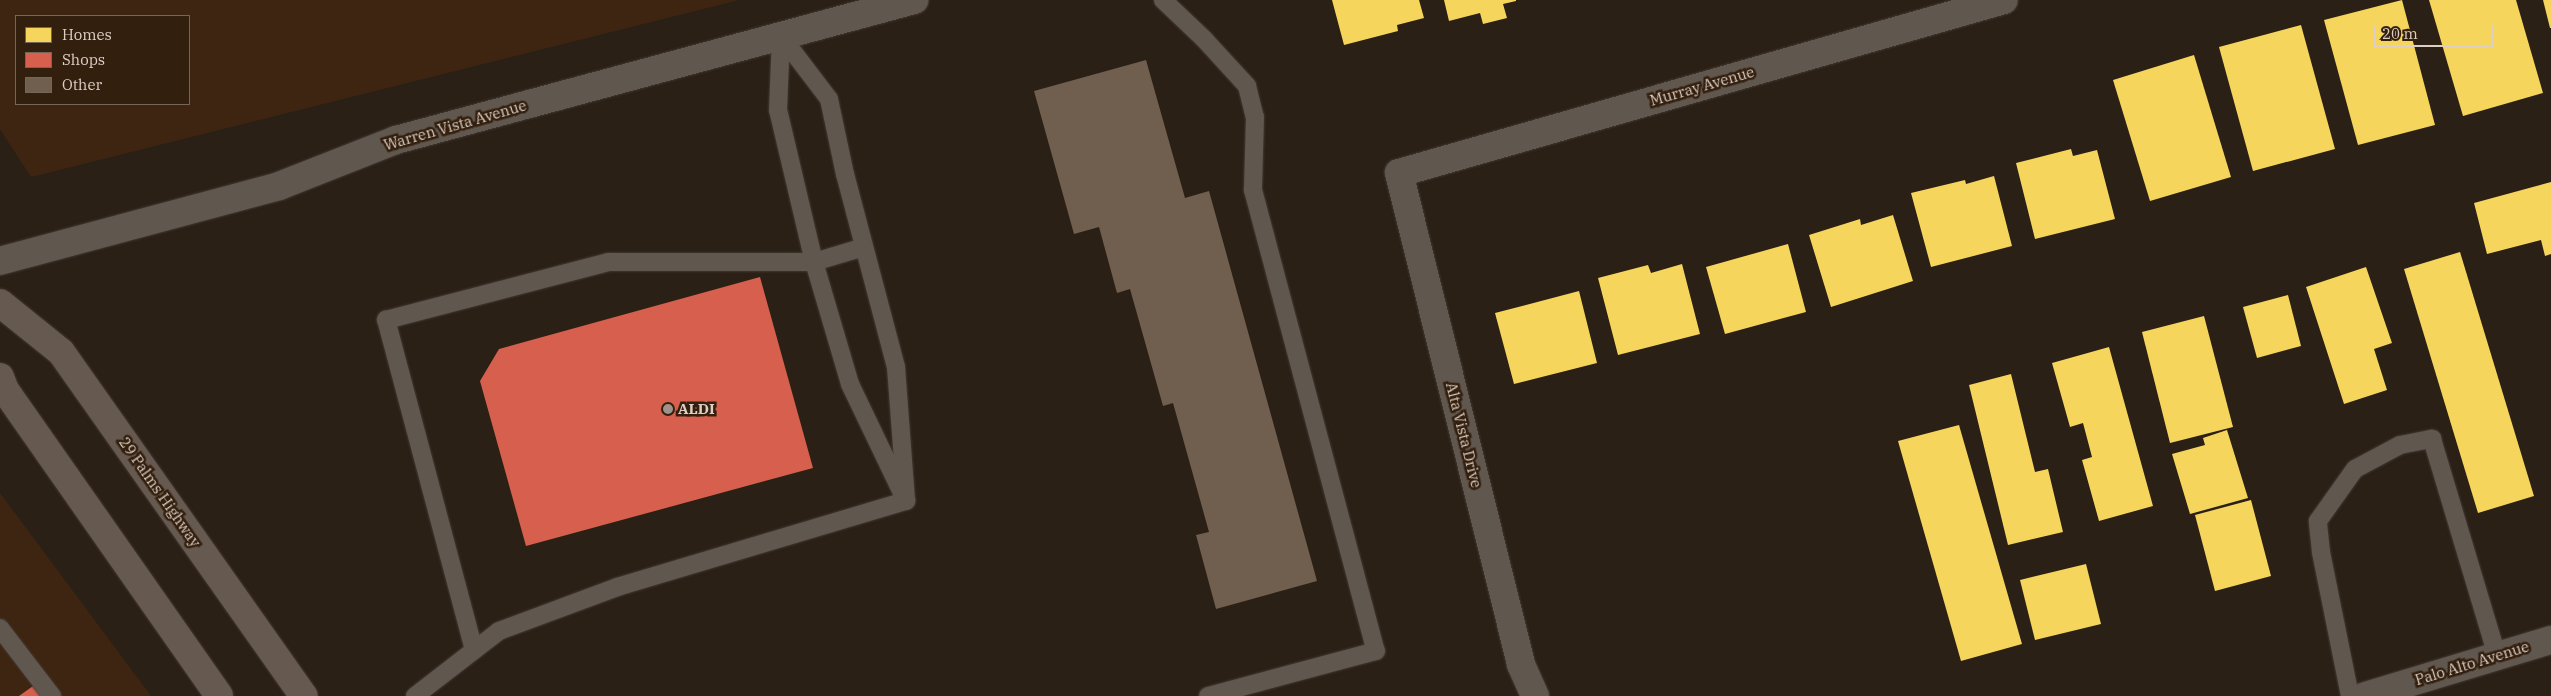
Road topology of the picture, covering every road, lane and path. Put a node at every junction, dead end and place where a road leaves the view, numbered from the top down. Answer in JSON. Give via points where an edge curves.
{"nodes":[{"id":1,"x":914,"y":0,"type":"edge"},
{"id":2,"x":1163,"y":0,"type":"edge"},
{"id":3,"x":2004,"y":0,"type":"edge"},
{"id":4,"x":781,"y":36,"type":"junction"},
{"id":5,"x":1399,"y":173,"type":"joint"},
{"id":6,"x":864,"y":247,"type":"junction"},
{"id":7,"x":0,"y":261,"type":"edge"},
{"id":8,"x":814,"y":262,"type":"junction"},
{"id":9,"x":0,"y":303,"type":"edge"},
{"id":10,"x":0,"y":377,"type":"edge"},
{"id":11,"x":906,"y":501,"type":"junction"},
{"id":12,"x":0,"y":628,"type":"edge"},
{"id":13,"x":2551,"y":640,"type":"edge"},
{"id":14,"x":474,"y":650,"type":"junction"},
{"id":15,"x":2497,"y":656,"type":"junction"},
{"id":16,"x":52,"y":696,"type":"edge"},
{"id":17,"x":219,"y":696,"type":"edge"},
{"id":18,"x":304,"y":696,"type":"edge"},
{"id":19,"x":415,"y":696,"type":"edge"},
{"id":20,"x":1208,"y":696,"type":"edge"},
{"id":21,"x":1535,"y":696,"type":"edge"},
{"id":22,"x":2350,"y":696,"type":"edge"},
{"id":23,"x":2365,"y":696,"type":"edge"}],
"edges":[{"from":1,"to":4,"type":"street","name":"Warren Vista Avenue"},
{"from":2,"to":20,"type":"lane","via":[[1247,86],[1255,117],[1253,190],[1376,651]]},
{"from":3,"to":5,"type":"street","name":"Murray Avenue"},
{"from":4,"to":6,"type":"lane","via":[[829,98]]},
{"from":4,"to":7,"type":"street","name":"Warren Vista Avenue","via":[[396,140],[278,186]]},
{"from":4,"to":8,"type":"lane","via":[[778,110]]},
{"from":5,"to":21,"type":"street","name":"Alta Vista Drive","via":[[1521,664]]},
{"from":6,"to":8,"type":"lane"},
{"from":6,"to":11,"type":"lane","via":[[896,368]]},
{"from":8,"to":11,"type":"lane","via":[[850,384]]},
{"from":8,"to":14,"type":"lane","via":[[608,262],[386,320]]},
{"from":9,"to":18,"type":"main road","name":"29 Palms Highway","via":[[61,352]]},
{"from":10,"to":17,"type":"main road","via":[[5,390]]},
{"from":11,"to":14,"type":"lane","via":[[617,587],[499,631]]},
{"from":12,"to":16,"type":"lane"},
{"from":13,"to":15,"type":"street","name":"Palo Alto Avenue"},
{"from":14,"to":19,"type":"lane"},
{"from":15,"to":22,"type":"lane","via":[[2432,439],[2400,445],[2355,469],[2318,520],[2321,552]]},
{"from":15,"to":23,"type":"street","name":"Palo Alto Avenue"}]}
